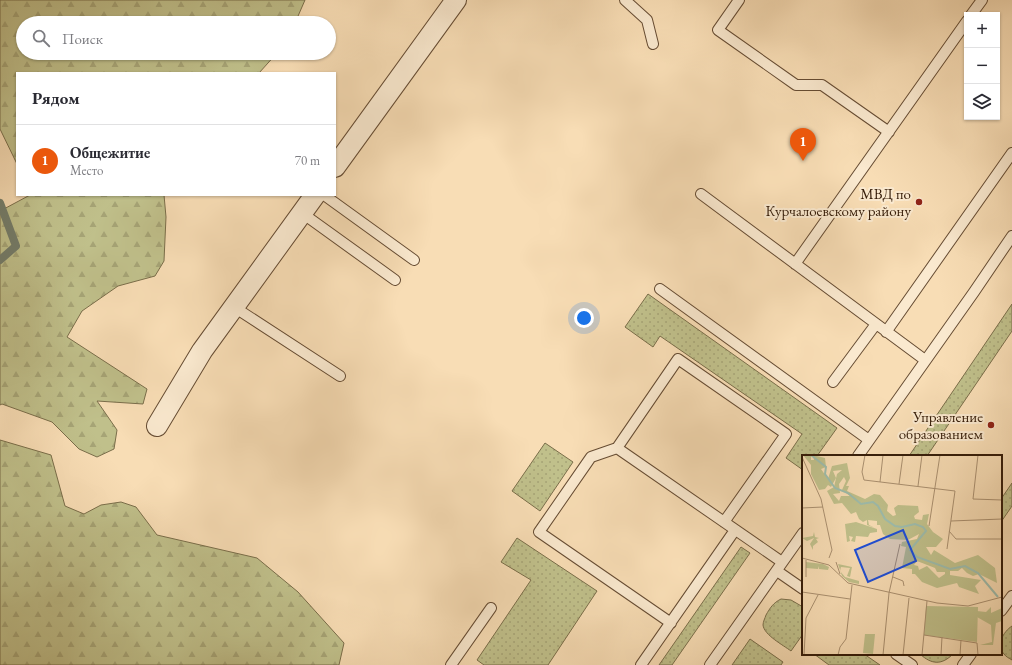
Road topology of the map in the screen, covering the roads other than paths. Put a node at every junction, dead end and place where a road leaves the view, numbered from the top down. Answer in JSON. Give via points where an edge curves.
{"nodes":[{"id":1,"x":456,"y":0,"type":"edge"},
{"id":2,"x":625,"y":0,"type":"edge"},
{"id":3,"x":739,"y":0,"type":"edge"},
{"id":4,"x":982,"y":0,"type":"edge"},
{"id":5,"x":973,"y":12,"type":"edge"},
{"id":6,"x":964,"y":25,"type":"edge"},
{"id":7,"x":653,"y":44,"type":"dead end"},
{"id":8,"x":889,"y":132,"type":"junction"},
{"id":9,"x":1012,"y":153,"type":"edge"},
{"id":10,"x":336,"y":166,"type":"edge"},
{"id":11,"x":701,"y":194,"type":"dead end"},
{"id":12,"x":314,"y":196,"type":"edge"},
{"id":13,"x":325,"y":196,"type":"edge"},
{"id":14,"x":302,"y":213,"type":"junction"},
{"id":15,"x":1012,"y":236,"type":"edge"},
{"id":16,"x":414,"y":260,"type":"dead end"},
{"id":17,"x":796,"y":264,"type":"junction"},
{"id":18,"x":395,"y":280,"type":"dead end"},
{"id":19,"x":660,"y":289,"type":"dead end"},
{"id":20,"x":234,"y":307,"type":"junction"},
{"id":21,"x":876,"y":324,"type":"junction"},
{"id":22,"x":886,"y":332,"type":"junction"},
{"id":23,"x":925,"y":360,"type":"junction"},
{"id":24,"x":340,"y":376,"type":"dead end"},
{"id":25,"x":834,"y":382,"type":"dead end"},
{"id":26,"x":156,"y":426,"type":"dead end"},
{"id":27,"x":869,"y":440,"type":"junction"},
{"id":28,"x":616,"y":448,"type":"junction"},
{"id":29,"x":859,"y":455,"type":"edge"},
{"id":30,"x":724,"y":522,"type":"junction"},
{"id":31,"x":735,"y":530,"type":"junction"},
{"id":32,"x":802,"y":534,"type":"edge"},
{"id":33,"x":780,"y":567,"type":"junction"},
{"id":34,"x":802,"y":588,"type":"edge"},
{"id":35,"x":1012,"y":596,"type":"edge"},
{"id":36,"x":1003,"y":606,"type":"edge"},
{"id":37,"x":491,"y":608,"type":"dead end"},
{"id":38,"x":671,"y":623,"type":"junction"},
{"id":39,"x":897,"y":655,"type":"edge"},
{"id":40,"x":970,"y":655,"type":"edge"},
{"id":41,"x":451,"y":665,"type":"edge"},
{"id":42,"x":641,"y":665,"type":"edge"},
{"id":43,"x":710,"y":665,"type":"edge"},
{"id":44,"x":912,"y":665,"type":"edge"},
{"id":45,"x":963,"y":665,"type":"edge"}],
"edges":[{"from":1,"to":10,"type":"street"},
{"from":2,"to":7,"type":"lane","via":[[647,20]]},
{"from":3,"to":8,"type":"lane","via":[[718,30],[796,85],[822,85]]},
{"from":4,"to":5,"type":"lane"},
{"from":6,"to":8,"type":"lane"},
{"from":8,"to":17,"type":"lane"},
{"from":9,"to":22,"type":"lane"},
{"from":11,"to":17,"type":"lane"},
{"from":12,"to":14,"type":"street"},
{"from":13,"to":16,"type":"lane"},
{"from":14,"to":18,"type":"lane"},
{"from":14,"to":20,"type":"street"},
{"from":15,"to":23,"type":"lane"},
{"from":17,"to":21,"type":"lane"},
{"from":19,"to":27,"type":"lane"},
{"from":20,"to":24,"type":"lane"},
{"from":20,"to":26,"type":"street","via":[[202,351]]},
{"from":21,"to":22,"type":"lane"},
{"from":21,"to":25,"type":"lane"},
{"from":22,"to":23,"type":"lane"},
{"from":23,"to":27,"type":"lane"},
{"from":27,"to":29,"type":"lane"},
{"from":28,"to":30,"type":"lane"},
{"from":28,"to":30,"type":"lane","via":[[678,359],[786,434]]},
{"from":28,"to":38,"type":"lane","via":[[591,457],[539,532]]},
{"from":30,"to":31,"type":"lane"},
{"from":31,"to":33,"type":"lane"},
{"from":31,"to":38,"type":"lane"},
{"from":32,"to":33,"type":"lane"},
{"from":33,"to":34,"type":"lane"},
{"from":33,"to":43,"type":"lane"},
{"from":35,"to":36,"type":"lane"},
{"from":37,"to":41,"type":"lane"},
{"from":38,"to":42,"type":"lane"},
{"from":39,"to":44,"type":"lane"},
{"from":40,"to":45,"type":"lane"}]}
